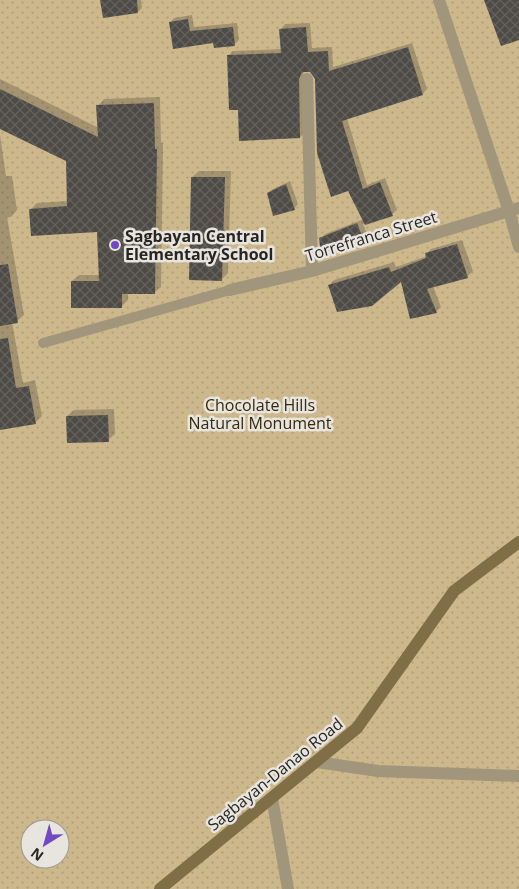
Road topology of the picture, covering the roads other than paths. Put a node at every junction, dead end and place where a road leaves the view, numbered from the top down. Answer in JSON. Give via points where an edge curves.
{"nodes":[{"id":1,"x":439,"y":0,"type":"edge"},
{"id":2,"x":306,"y":79,"type":"dead end"},
{"id":3,"x":514,"y":209,"type":"edge"},
{"id":4,"x":519,"y":247,"type":"edge"},
{"id":5,"x":312,"y":271,"type":"junction"},
{"id":6,"x":230,"y":290,"type":"joint"},
{"id":7,"x":43,"y":344,"type":"dead end"},
{"id":8,"x":519,"y":542,"type":"edge"},
{"id":9,"x":317,"y":762,"type":"junction"},
{"id":10,"x":519,"y":776,"type":"edge"},
{"id":11,"x":272,"y":798,"type":"junction"},
{"id":12,"x":160,"y":889,"type":"edge"},
{"id":13,"x":288,"y":889,"type":"edge"}],
"edges":[{"from":1,"to":3,"type":"street"},
{"from":2,"to":5,"type":"street"},
{"from":3,"to":4,"type":"street"},
{"from":3,"to":5,"type":"street","name":"Torrefranca Street"},
{"from":5,"to":6,"type":"street","name":"Torrefranca Street"},
{"from":6,"to":7,"type":"lane"},
{"from":8,"to":9,"type":"main road","name":"Sagbayan-Danao Road","via":[[454,591],[356,728]]},
{"from":9,"to":10,"type":"street","via":[[378,771]]},
{"from":9,"to":11,"type":"main road","name":"Sagbayan-Danao Road"},
{"from":11,"to":12,"type":"main road","name":"Sagbayan-Danao Road"},
{"from":11,"to":13,"type":"street"}]}
